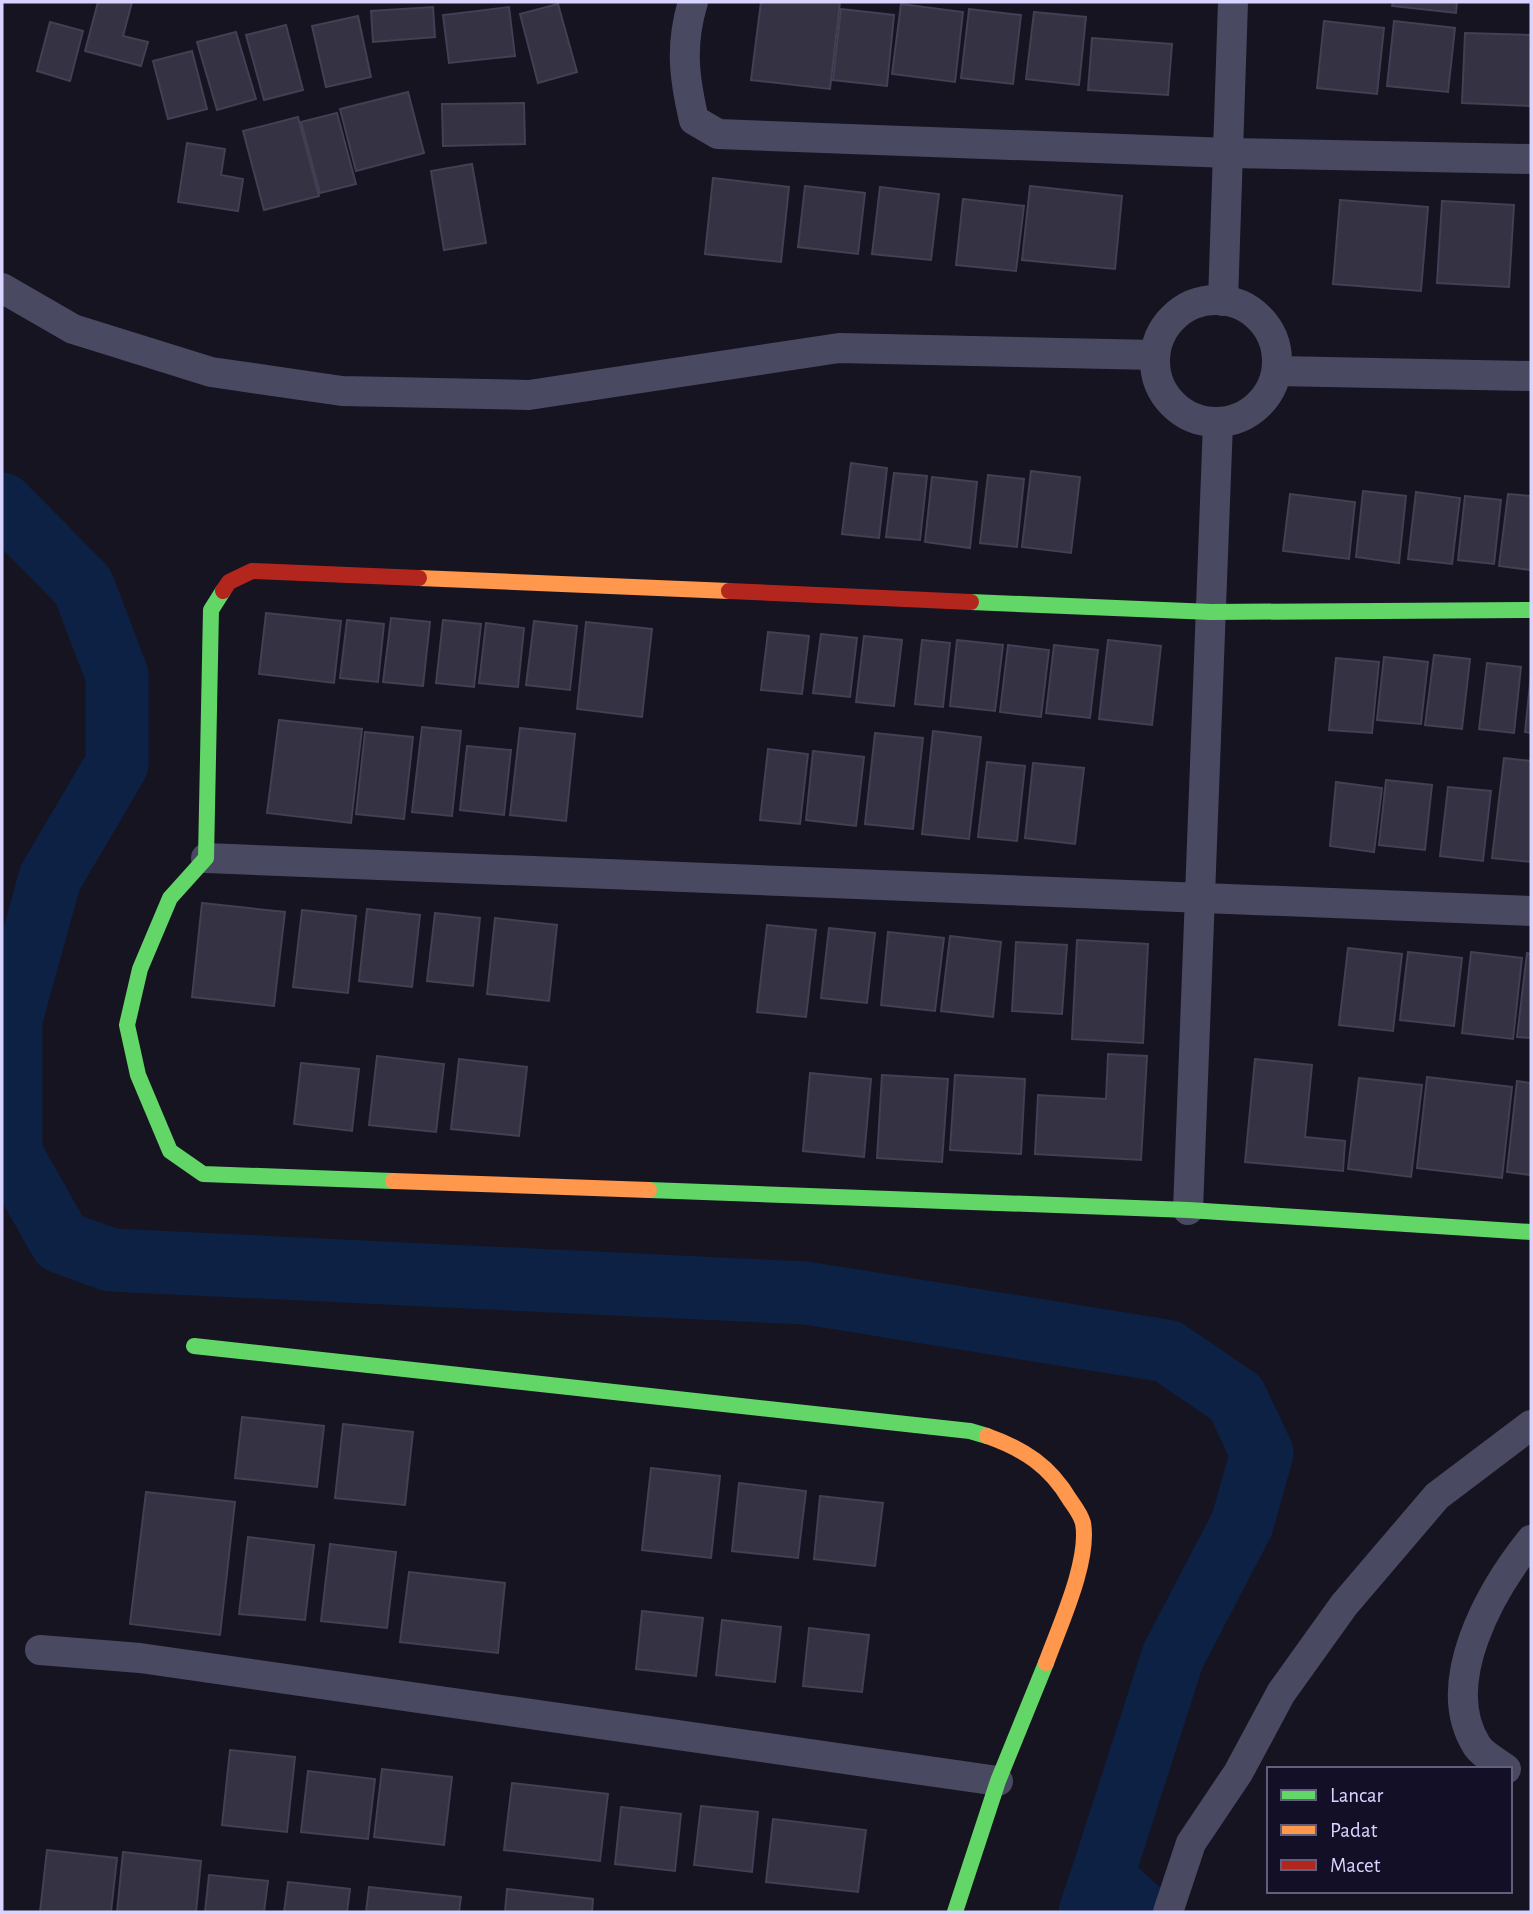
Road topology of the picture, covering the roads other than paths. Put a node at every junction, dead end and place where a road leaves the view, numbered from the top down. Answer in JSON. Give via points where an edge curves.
{"nodes":[{"id":1,"x":693,"y":2,"type":"edge"},
{"id":2,"x":1233,"y":2,"type":"edge"},
{"id":3,"x":1229,"y":153,"type":"junction"},
{"id":4,"x":1531,"y":159,"type":"edge"},
{"id":5,"x":2,"y":288,"type":"edge"},
{"id":6,"x":1223,"y":301,"type":"junction"},
{"id":7,"x":1155,"y":355,"type":"junction"},
{"id":8,"x":1277,"y":371,"type":"junction"},
{"id":9,"x":1531,"y":376,"type":"edge"},
{"id":10,"x":1218,"y":423,"type":"junction"},
{"id":11,"x":1531,"y":610,"type":"edge"},
{"id":12,"x":1211,"y":612,"type":"junction"},
{"id":13,"x":206,"y":858,"type":"junction"},
{"id":14,"x":1200,"y":896,"type":"junction"},
{"id":15,"x":1531,"y":911,"type":"edge"},
{"id":16,"x":1188,"y":1210,"type":"junction"},
{"id":17,"x":1531,"y":1232,"type":"edge"},
{"id":18,"x":194,"y":1346,"type":"dead end"},
{"id":19,"x":1531,"y":1425,"type":"edge"},
{"id":20,"x":1531,"y":1540,"type":"edge"},
{"id":21,"x":40,"y":1650,"type":"dead end"},
{"id":22,"x":1504,"y":1767,"type":"edge"},
{"id":23,"x":1512,"y":1771,"type":"edge"},
{"id":24,"x":1531,"y":1775,"type":"edge"},
{"id":25,"x":998,"y":1781,"type":"junction"},
{"id":26,"x":955,"y":1912,"type":"edge"},
{"id":27,"x":1168,"y":1912,"type":"edge"}],
"edges":[{"from":1,"to":3,"type":"street","via":[[684,74],[694,120],[718,134]]},
{"from":2,"to":3,"type":"street"},
{"from":3,"to":4,"type":"street"},
{"from":3,"to":6,"type":"street"},
{"from":5,"to":7,"type":"street","via":[[74,330],[211,372],[342,391],[529,395],[839,348]]},
{"from":6,"to":7,"type":"street","via":[[1203,301],[1170,320]]},
{"from":6,"to":8,"type":"street","via":[[1242,306],[1270,332]]},
{"from":7,"to":10,"type":"street","via":[[1156,376],[1165,395],[1179,410]]},
{"from":8,"to":9,"type":"street"},
{"from":8,"to":10,"type":"street","via":[[1257,407]]},
{"from":10,"to":12,"type":"street"},
{"from":11,"to":12,"type":"street"},
{"from":12,"to":13,"type":"street","via":[[252,571],[229,582],[211,610]]},
{"from":12,"to":14,"type":"street"},
{"from":13,"to":14,"type":"street"},
{"from":13,"to":16,"type":"street","via":[[170,898],[140,969],[127,1025],[138,1075],[170,1151],[203,1174]]},
{"from":14,"to":15,"type":"street"},
{"from":14,"to":16,"type":"street"},
{"from":16,"to":17,"type":"street"},
{"from":18,"to":25,"type":"street","via":[[970,1431],[1011,1443],[1051,1469],[1084,1525],[1082,1554],[1060,1623]]},
{"from":19,"to":27,"type":"street","via":[[1437,1496],[1344,1605],[1281,1693],[1238,1773],[1191,1843]]},
{"from":20,"to":22,"type":"street","via":[[1497,1591],[1467,1658],[1463,1694],[1467,1724],[1478,1748]]},
{"from":21,"to":25,"type":"street","via":[[141,1658]]},
{"from":23,"to":24,"type":"street"},
{"from":25,"to":26,"type":"street"}]}
